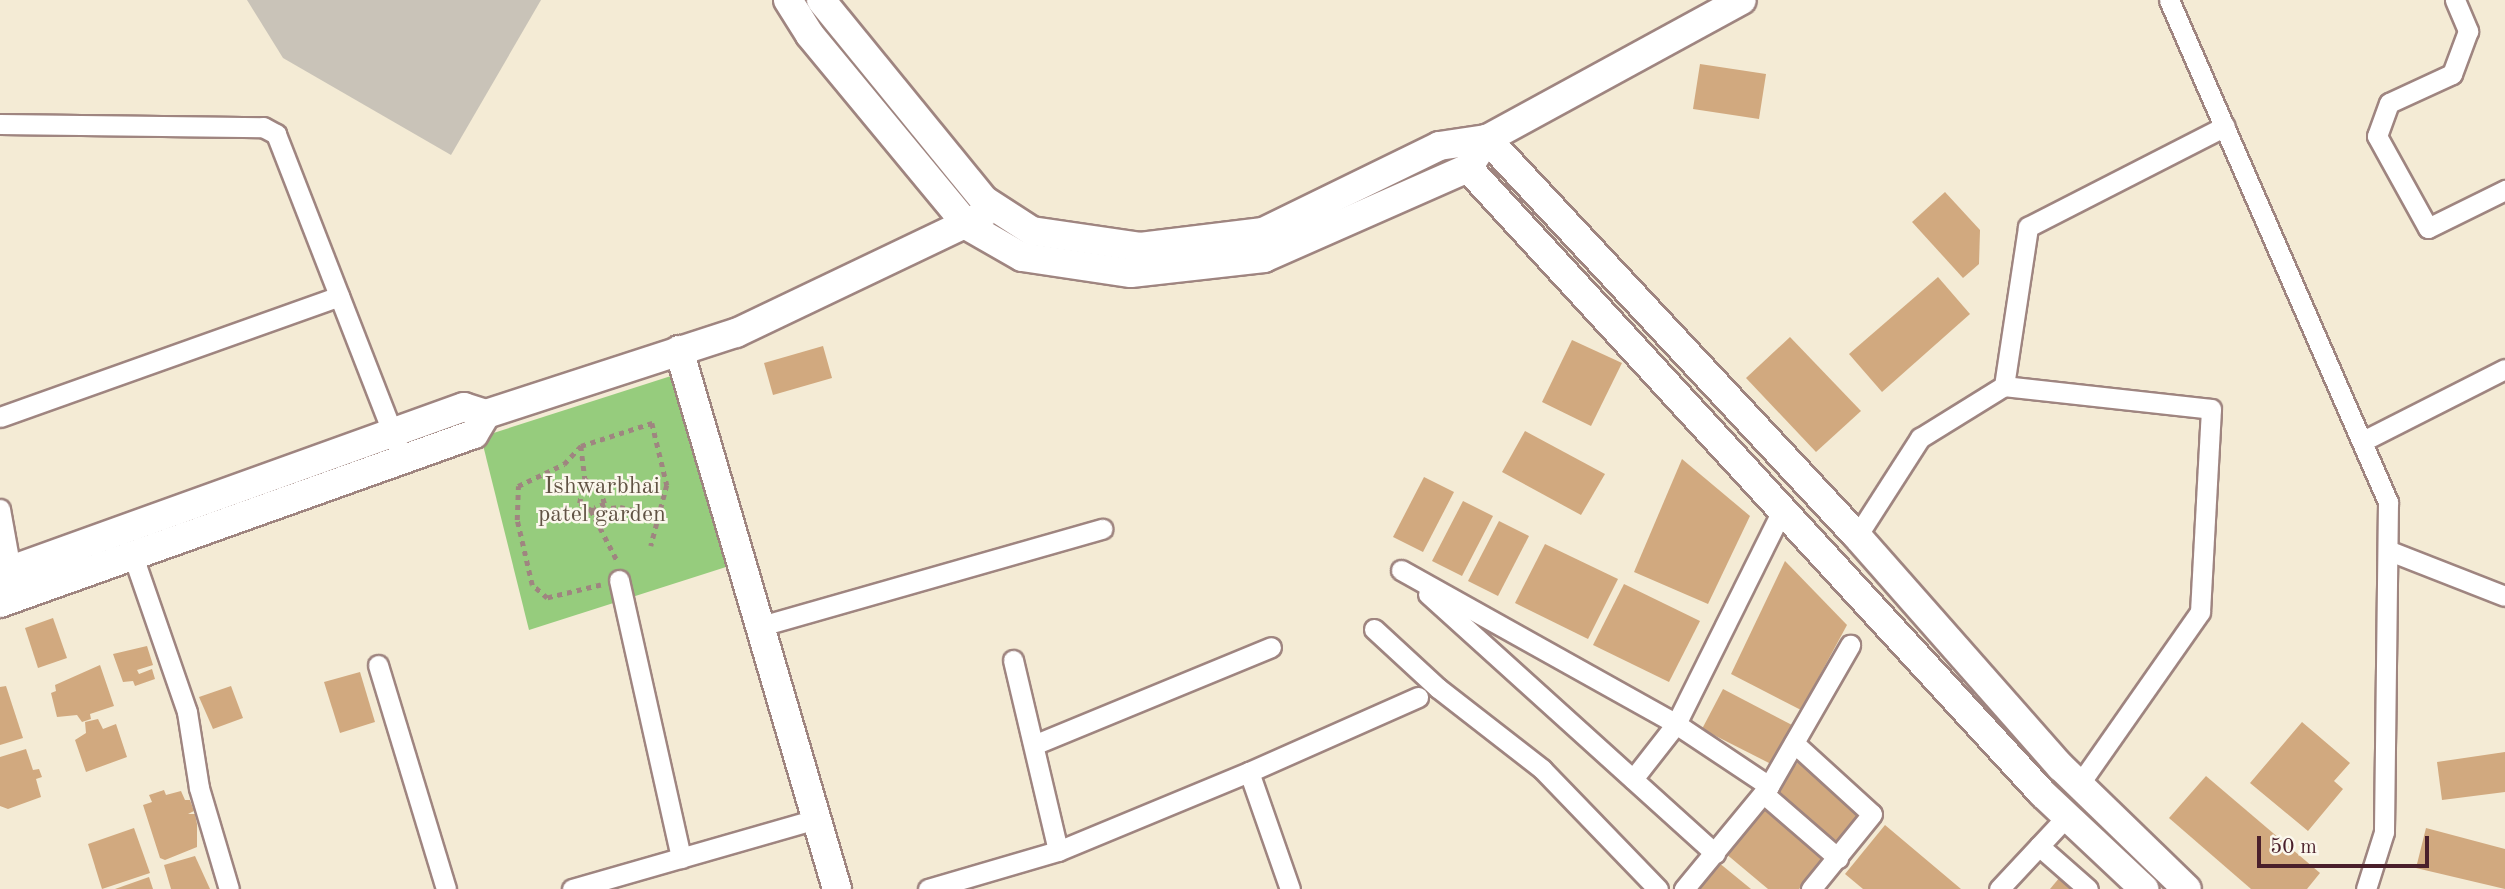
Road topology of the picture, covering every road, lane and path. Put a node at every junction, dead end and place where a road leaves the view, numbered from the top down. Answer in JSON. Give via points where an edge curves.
{"nodes":[{"id":1,"x":788,"y":0,"type":"edge"},
{"id":2,"x":821,"y":0,"type":"edge"},
{"id":3,"x":1742,"y":0,"type":"edge"},
{"id":4,"x":2169,"y":0,"type":"edge"},
{"id":5,"x":2455,"y":0,"type":"edge"},
{"id":6,"x":0,"y":124,"type":"edge"},
{"id":7,"x":2225,"y":126,"type":"junction"},
{"id":8,"x":1488,"y":139,"type":"junction"},
{"id":9,"x":1468,"y":168,"type":"junction"},
{"id":10,"x":2505,"y":190,"type":"edge"},
{"id":11,"x":994,"y":207,"type":"junction"},
{"id":12,"x":968,"y":226,"type":"junction"},
{"id":13,"x":339,"y":296,"type":"junction"},
{"id":14,"x":679,"y":350,"type":"junction"},
{"id":15,"x":2505,"y":369,"type":"edge"},
{"id":16,"x":2004,"y":386,"type":"junction"},
{"id":17,"x":486,"y":414,"type":"junction"},
{"id":18,"x":0,"y":417,"type":"edge"},
{"id":19,"x":391,"y":432,"type":"junction"},
{"id":20,"x":2363,"y":441,"type":"junction"},
{"id":21,"x":581,"y":446,"type":"junction"},
{"id":22,"x":402,"y":457,"type":"junction"},
{"id":23,"x":585,"y":479,"type":"junction"},
{"id":24,"x":0,"y":509,"type":"edge"},
{"id":25,"x":591,"y":510,"type":"junction"},
{"id":26,"x":1782,"y":510,"type":"junction"},
{"id":27,"x":659,"y":516,"type":"junction"},
{"id":28,"x":1102,"y":530,"type":"dead end"},
{"id":29,"x":1857,"y":536,"type":"junction"},
{"id":30,"x":651,"y":546,"type":"dead end"},
{"id":31,"x":2390,"y":551,"type":"junction"},
{"id":32,"x":132,"y":553,"type":"junction"},
{"id":33,"x":6,"y":572,"type":"edge"},
{"id":34,"x":619,"y":580,"type":"junction"},
{"id":35,"x":2505,"y":596,"type":"edge"},
{"id":36,"x":0,"y":603,"type":"edge"},
{"id":37,"x":761,"y":625,"type":"junction"},
{"id":38,"x":1374,"y":629,"type":"dead end"},
{"id":39,"x":1850,"y":645,"type":"dead end"},
{"id":40,"x":1271,"y":648,"type":"dead end"},
{"id":41,"x":1013,"y":660,"type":"dead end"},
{"id":42,"x":378,"y":665,"type":"dead end"},
{"id":43,"x":1418,"y":697,"type":"dead end"},
{"id":44,"x":1676,"y":724,"type":"junction"},
{"id":45,"x":1794,"y":743,"type":"junction"},
{"id":46,"x":1036,"y":744,"type":"junction"},
{"id":47,"x":1250,"y":772,"type":"junction"},
{"id":48,"x":1633,"y":779,"type":"junction"},
{"id":49,"x":2079,"y":785,"type":"junction"},
{"id":50,"x":1766,"y":790,"type":"junction"},
{"id":51,"x":2067,"y":816,"type":"junction"},
{"id":52,"x":816,"y":819,"type":"junction"},
{"id":53,"x":2039,"y":846,"type":"junction"},
{"id":54,"x":1058,"y":851,"type":"junction"},
{"id":55,"x":1715,"y":853,"type":"junction"},
{"id":56,"x":681,"y":858,"type":"junction"},
{"id":57,"x":1838,"y":858,"type":"junction"},
{"id":58,"x":229,"y":889,"type":"edge"},
{"id":59,"x":446,"y":889,"type":"edge"},
{"id":60,"x":572,"y":889,"type":"edge"},
{"id":61,"x":837,"y":889,"type":"edge"},
{"id":62,"x":928,"y":889,"type":"edge"},
{"id":63,"x":1290,"y":889,"type":"edge"},
{"id":64,"x":1658,"y":889,"type":"edge"},
{"id":65,"x":1684,"y":889,"type":"edge"},
{"id":66,"x":1811,"y":889,"type":"edge"},
{"id":67,"x":1999,"y":889,"type":"edge"},
{"id":68,"x":2088,"y":889,"type":"edge"},
{"id":69,"x":2144,"y":889,"type":"edge"},
{"id":70,"x":2188,"y":889,"type":"edge"},
{"id":71,"x":2366,"y":889,"type":"edge"}],
"edges":[{"from":1,"to":12,"type":"street","via":[[810,35]]},
{"from":2,"to":11,"type":"street"},
{"from":3,"to":8,"type":"street"},
{"from":4,"to":7,"type":"street"},
{"from":5,"to":10,"type":"street","via":[[2468,31],[2452,74],[2389,103],[2377,136],[2428,228]]},
{"from":6,"to":13,"type":"street","via":[[263,127],[276,134],[286,152]]},
{"from":7,"to":16,"type":"street","via":[[2028,227]]},
{"from":7,"to":20,"type":"street"},
{"from":8,"to":9,"type":"street"},
{"from":8,"to":11,"type":"street","via":[[1439,146],[1262,232],[1140,247],[1032,231]]},
{"from":8,"to":29,"type":"street"},
{"from":9,"to":12,"type":"street","via":[[1264,258],[1131,273],[1022,257]]},
{"from":9,"to":26,"type":"street"},
{"from":11,"to":12,"type":"street"},
{"from":12,"to":14,"type":"street","via":[[736,333]]},
{"from":13,"to":18,"type":"street"},
{"from":13,"to":19,"type":"street"},
{"from":14,"to":17,"type":"street"},
{"from":14,"to":37,"type":"street"},
{"from":15,"to":20,"type":"street"},
{"from":16,"to":29,"type":"street","via":[[1920,438]]},
{"from":16,"to":49,"type":"street","via":[[2211,409],[2200,612]]},
{"from":17,"to":19,"type":"street","via":[[464,407]]},
{"from":17,"to":22,"type":"street","via":[[474,434]]},
{"from":19,"to":22,"type":"street"},
{"from":19,"to":33,"type":"street"},
{"from":20,"to":31,"type":"street","via":[[2388,502]]},
{"from":21,"to":23,"type":"path"},
{"from":21,"to":27,"type":"path","via":[[652,423],[667,485]]},
{"from":21,"to":34,"type":"path","via":[[564,464],[518,486],[517,520],[531,585],[547,598]]},
{"from":22,"to":32,"type":"street"},
{"from":23,"to":25,"type":"path","via":[[580,503]]},
{"from":23,"to":25,"type":"path","via":[[600,489],[605,504]]},
{"from":24,"to":33,"type":"street"},
{"from":25,"to":27,"type":"path","via":[[620,507]]},
{"from":25,"to":34,"type":"path","via":[[620,566]]},
{"from":26,"to":44,"type":"street"},
{"from":26,"to":51,"type":"street"},
{"from":27,"to":30,"type":"path"},
{"from":28,"to":37,"type":"street"},
{"from":29,"to":49,"type":"street"},
{"from":31,"to":35,"type":"street"},
{"from":31,"to":71,"type":"street","via":[[2384,832]]},
{"from":32,"to":36,"type":"street"},
{"from":32,"to":58,"type":"street","via":[[187,712],[199,788]]},
{"from":34,"to":56,"type":"street"},
{"from":37,"to":52,"type":"street"},
{"from":38,"to":64,"type":"street","via":[[1437,688],[1542,769]]},
{"from":39,"to":45,"type":"street"},
{"from":40,"to":46,"type":"street"},
{"from":41,"to":46,"type":"street"},
{"from":42,"to":59,"type":"street"},
{"from":43,"to":47,"type":"street"},
{"from":44,"to":48,"type":"street"},
{"from":44,"to":48,"type":"street","via":[[1401,570]]},
{"from":44,"to":50,"type":"street"},
{"from":45,"to":50,"type":"street"},
{"from":45,"to":57,"type":"street","via":[[1872,814]]},
{"from":46,"to":54,"type":"street"},
{"from":47,"to":54,"type":"street"},
{"from":47,"to":63,"type":"street"},
{"from":48,"to":55,"type":"street"},
{"from":49,"to":70,"type":"street"},
{"from":50,"to":55,"type":"street"},
{"from":50,"to":57,"type":"street"},
{"from":51,"to":53,"type":"street"},
{"from":51,"to":69,"type":"street"},
{"from":52,"to":56,"type":"street"},
{"from":52,"to":61,"type":"street"},
{"from":53,"to":67,"type":"street"},
{"from":53,"to":68,"type":"street"},
{"from":54,"to":62,"type":"street"},
{"from":55,"to":65,"type":"street"},
{"from":56,"to":60,"type":"street"},
{"from":57,"to":66,"type":"street"}]}
